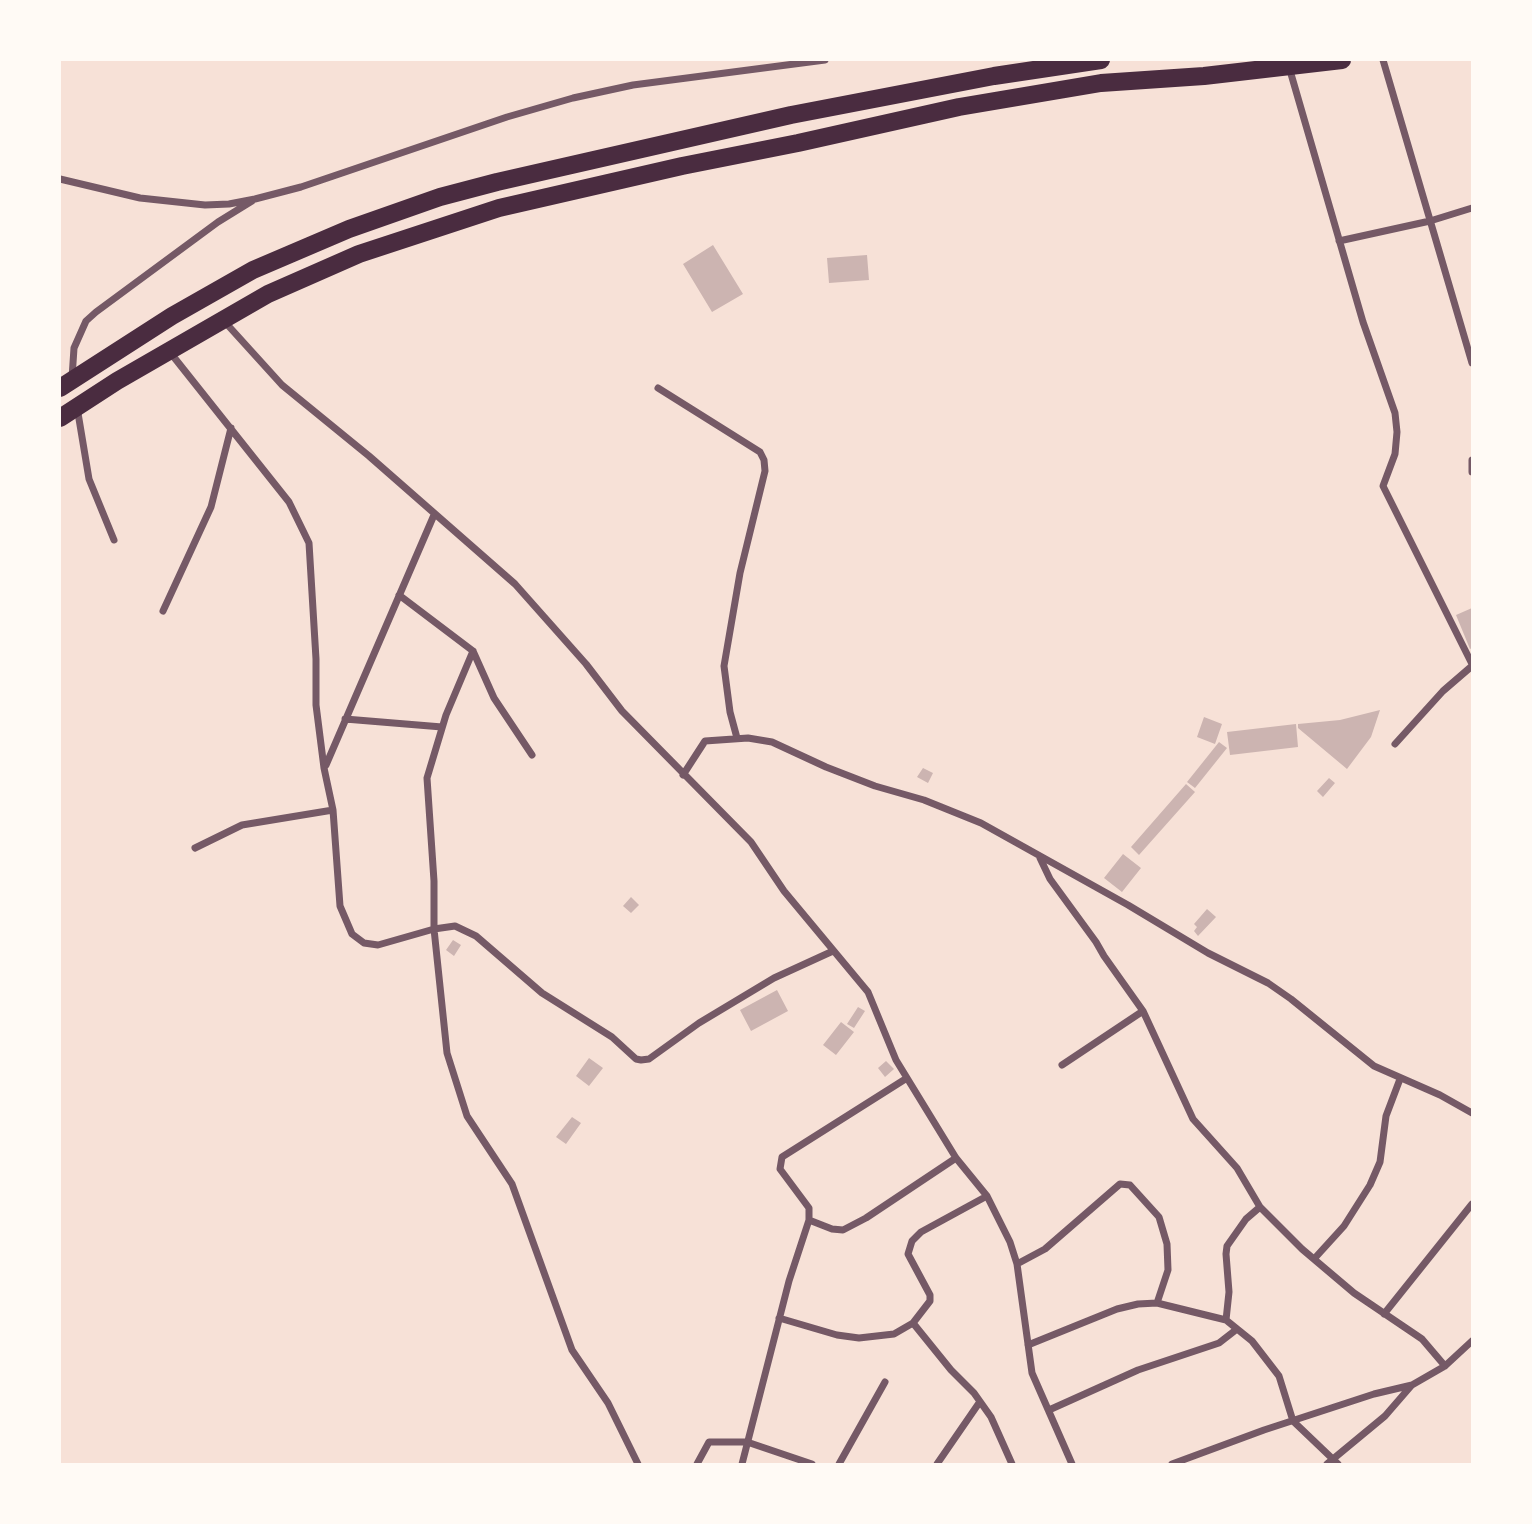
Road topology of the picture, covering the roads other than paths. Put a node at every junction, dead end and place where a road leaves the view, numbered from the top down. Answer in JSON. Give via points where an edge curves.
{"nodes":[{"id":1,"x":825,"y":60,"type":"edge"},
{"id":2,"x":1101,"y":60,"type":"edge"},
{"id":3,"x":1342,"y":60,"type":"edge"},
{"id":4,"x":1383,"y":60,"type":"edge"},
{"id":5,"x":1289,"y":65,"type":"junction"},
{"id":6,"x":60,"y":178,"type":"edge"},
{"id":7,"x":255,"y":199,"type":"junction"},
{"id":8,"x":1472,"y":208,"type":"edge"},
{"id":9,"x":1430,"y":221,"type":"junction"},
{"id":10,"x":1339,"y":241,"type":"junction"},
{"id":11,"x":224,"y":320,"type":"junction"},
{"id":12,"x":168,"y":351,"type":"junction"},
{"id":13,"x":1472,"y":363,"type":"edge"},
{"id":14,"x":66,"y":383,"type":"edge"},
{"id":15,"x":658,"y":388,"type":"dead end"},
{"id":16,"x":77,"y":407,"type":"junction"},
{"id":17,"x":60,"y":418,"type":"edge"},
{"id":18,"x":231,"y":428,"type":"junction"},
{"id":19,"x":1472,"y":460,"type":"edge"},
{"id":20,"x":1472,"y":472,"type":"edge"},
{"id":21,"x":434,"y":515,"type":"junction"},
{"id":22,"x":114,"y":540,"type":"dead end"},
{"id":23,"x":399,"y":595,"type":"junction"},
{"id":24,"x":163,"y":611,"type":"dead end"},
{"id":25,"x":473,"y":651,"type":"junction"},
{"id":26,"x":1472,"y":665,"type":"edge"},
{"id":27,"x":345,"y":719,"type":"junction"},
{"id":28,"x":442,"y":727,"type":"junction"},
{"id":29,"x":737,"y":738,"type":"junction"},
{"id":30,"x":1395,"y":744,"type":"dead end"},
{"id":31,"x":532,"y":755,"type":"dead end"},
{"id":32,"x":324,"y":768,"type":"junction"},
{"id":33,"x":683,"y":775,"type":"junction"},
{"id":34,"x":333,"y":810,"type":"junction"},
{"id":35,"x":195,"y":848,"type":"dead end"},
{"id":36,"x":1039,"y":857,"type":"junction"},
{"id":37,"x":434,"y":929,"type":"junction"},
{"id":38,"x":833,"y":951,"type":"junction"},
{"id":39,"x":1143,"y":1011,"type":"junction"},
{"id":40,"x":1062,"y":1065,"type":"dead end"},
{"id":41,"x":907,"y":1078,"type":"junction"},
{"id":42,"x":1401,"y":1079,"type":"junction"},
{"id":43,"x":1472,"y":1113,"type":"edge"},
{"id":44,"x":956,"y":1158,"type":"junction"},
{"id":45,"x":987,"y":1196,"type":"junction"},
{"id":46,"x":1472,"y":1204,"type":"edge"},
{"id":47,"x":1260,"y":1207,"type":"junction"},
{"id":48,"x":809,"y":1220,"type":"junction"},
{"id":49,"x":1314,"y":1259,"type":"junction"},
{"id":50,"x":1017,"y":1264,"type":"junction"},
{"id":51,"x":1157,"y":1303,"type":"junction"},
{"id":52,"x":1384,"y":1314,"type":"junction"},
{"id":53,"x":779,"y":1318,"type":"junction"},
{"id":54,"x":1226,"y":1320,"type":"junction"},
{"id":55,"x":913,"y":1323,"type":"junction"},
{"id":56,"x":1237,"y":1329,"type":"junction"},
{"id":57,"x":1472,"y":1343,"type":"edge"},
{"id":58,"x":1028,"y":1345,"type":"junction"},
{"id":59,"x":1445,"y":1367,"type":"junction"},
{"id":60,"x":885,"y":1382,"type":"dead end"},
{"id":61,"x":1412,"y":1385,"type":"junction"},
{"id":62,"x":979,"y":1402,"type":"junction"},
{"id":63,"x":1049,"y":1410,"type":"junction"},
{"id":64,"x":1293,"y":1421,"type":"junction"},
{"id":65,"x":747,"y":1442,"type":"junction"},
{"id":66,"x":1333,"y":1463,"type":"edge"},
{"id":67,"x":638,"y":1465,"type":"edge"},
{"id":68,"x":697,"y":1465,"type":"edge"},
{"id":69,"x":742,"y":1465,"type":"edge"},
{"id":70,"x":812,"y":1465,"type":"edge"},
{"id":71,"x":839,"y":1465,"type":"edge"},
{"id":72,"x":937,"y":1465,"type":"edge"},
{"id":73,"x":1012,"y":1465,"type":"edge"},
{"id":74,"x":1072,"y":1465,"type":"edge"},
{"id":75,"x":1172,"y":1465,"type":"edge"}],
"edges":[{"from":1,"to":7,"type":"street","via":[[633,85],[573,98]]},
{"from":2,"to":14,"type":"highway","via":[[804,113],[440,197],[253,270]]},
{"from":3,"to":5,"type":"highway"},
{"from":4,"to":9,"type":"street"},
{"from":5,"to":10,"type":"street"},
{"from":5,"to":11,"type":"highway","via":[[1101,83],[959,107],[499,208],[359,254],[268,294]]},
{"from":6,"to":7,"type":"street","via":[[140,198],[205,205]]},
{"from":7,"to":14,"type":"street","via":[[187,243],[86,321]]},
{"from":8,"to":9,"type":"street"},
{"from":9,"to":10,"type":"street"},
{"from":9,"to":13,"type":"street"},
{"from":10,"to":26,"type":"street","via":[[1395,413],[1395,454],[1383,486]]},
{"from":11,"to":12,"type":"highway"},
{"from":11,"to":21,"type":"street","via":[[282,385]]},
{"from":12,"to":16,"type":"highway"},
{"from":12,"to":18,"type":"street"},
{"from":15,"to":29,"type":"street","via":[[760,452],[764,460],[724,666]]},
{"from":16,"to":17,"type":"highway"},
{"from":16,"to":22,"type":"street","via":[[89,479]]},
{"from":18,"to":24,"type":"street","via":[[211,508]]},
{"from":18,"to":32,"type":"street","via":[[289,502],[309,543],[316,705]]},
{"from":19,"to":20,"type":"street"},
{"from":21,"to":23,"type":"street"},
{"from":21,"to":33,"type":"street","via":[[515,584],[622,711]]},
{"from":23,"to":25,"type":"street"},
{"from":23,"to":27,"type":"street"},
{"from":25,"to":28,"type":"street"},
{"from":25,"to":31,"type":"street","via":[[494,698]]},
{"from":26,"to":30,"type":"street"},
{"from":27,"to":28,"type":"street"},
{"from":27,"to":32,"type":"street"},
{"from":28,"to":37,"type":"street","via":[[427,778]]},
{"from":29,"to":33,"type":"street","via":[[705,741]]},
{"from":29,"to":36,"type":"street","via":[[772,742],[836,771],[946,809],[981,823]]},
{"from":32,"to":34,"type":"street"},
{"from":33,"to":38,"type":"street","via":[[751,842]]},
{"from":34,"to":35,"type":"street","via":[[242,825]]},
{"from":34,"to":37,"type":"street","via":[[340,906],[352,934],[364,943],[378,945]]},
{"from":36,"to":39,"type":"street"},
{"from":36,"to":42,"type":"street","via":[[1268,983],[1374,1066]]},
{"from":37,"to":38,"type":"street","via":[[455,926],[476,936],[542,993],[612,1037],[636,1059],[649,1059],[774,978]]},
{"from":37,"to":67,"type":"street","via":[[447,1052],[467,1116],[512,1184],[572,1350],[608,1404]]},
{"from":38,"to":41,"type":"street","via":[[869,992]]},
{"from":39,"to":40,"type":"street"},
{"from":39,"to":47,"type":"street","via":[[1193,1119],[1237,1168]]},
{"from":41,"to":44,"type":"street"},
{"from":41,"to":48,"type":"street","via":[[782,1157],[780,1169],[809,1208]]},
{"from":42,"to":43,"type":"street"},
{"from":42,"to":49,"type":"street","via":[[1386,1116],[1380,1162],[1370,1185],[1344,1226]]},
{"from":44,"to":45,"type":"street"},
{"from":44,"to":48,"type":"street","via":[[843,1230]]},
{"from":45,"to":50,"type":"street"},
{"from":45,"to":55,"type":"street","via":[[921,1231],[912,1241],[908,1254],[930,1294],[930,1301]]},
{"from":46,"to":52,"type":"street"},
{"from":47,"to":49,"type":"street"},
{"from":47,"to":54,"type":"street","via":[[1227,1246]]},
{"from":48,"to":53,"type":"street"},
{"from":49,"to":52,"type":"street"},
{"from":50,"to":51,"type":"street","via":[[1045,1249],[1120,1184],[1130,1185],[1160,1217],[1167,1244],[1168,1270]]},
{"from":50,"to":58,"type":"street"},
{"from":51,"to":54,"type":"street"},
{"from":51,"to":58,"type":"street","via":[[1117,1309]]},
{"from":52,"to":59,"type":"street","via":[[1422,1339]]},
{"from":53,"to":55,"type":"street","via":[[859,1338],[894,1334]]},
{"from":53,"to":65,"type":"street"},
{"from":54,"to":56,"type":"street"},
{"from":55,"to":62,"type":"street"},
{"from":56,"to":63,"type":"street","via":[[1219,1343],[1138,1370]]},
{"from":56,"to":64,"type":"street","via":[[1279,1376]]},
{"from":57,"to":59,"type":"street"},
{"from":58,"to":63,"type":"street","via":[[1032,1373]]},
{"from":59,"to":61,"type":"street"},
{"from":60,"to":71,"type":"street"},
{"from":61,"to":64,"type":"street"},
{"from":61,"to":66,"type":"street"},
{"from":62,"to":72,"type":"street"},
{"from":62,"to":73,"type":"street","via":[[992,1417]]},
{"from":63,"to":74,"type":"street"},
{"from":64,"to":66,"type":"street"},
{"from":64,"to":75,"type":"street"},
{"from":65,"to":68,"type":"street","via":[[709,1442]]},
{"from":65,"to":69,"type":"street"},
{"from":65,"to":70,"type":"street"}]}
